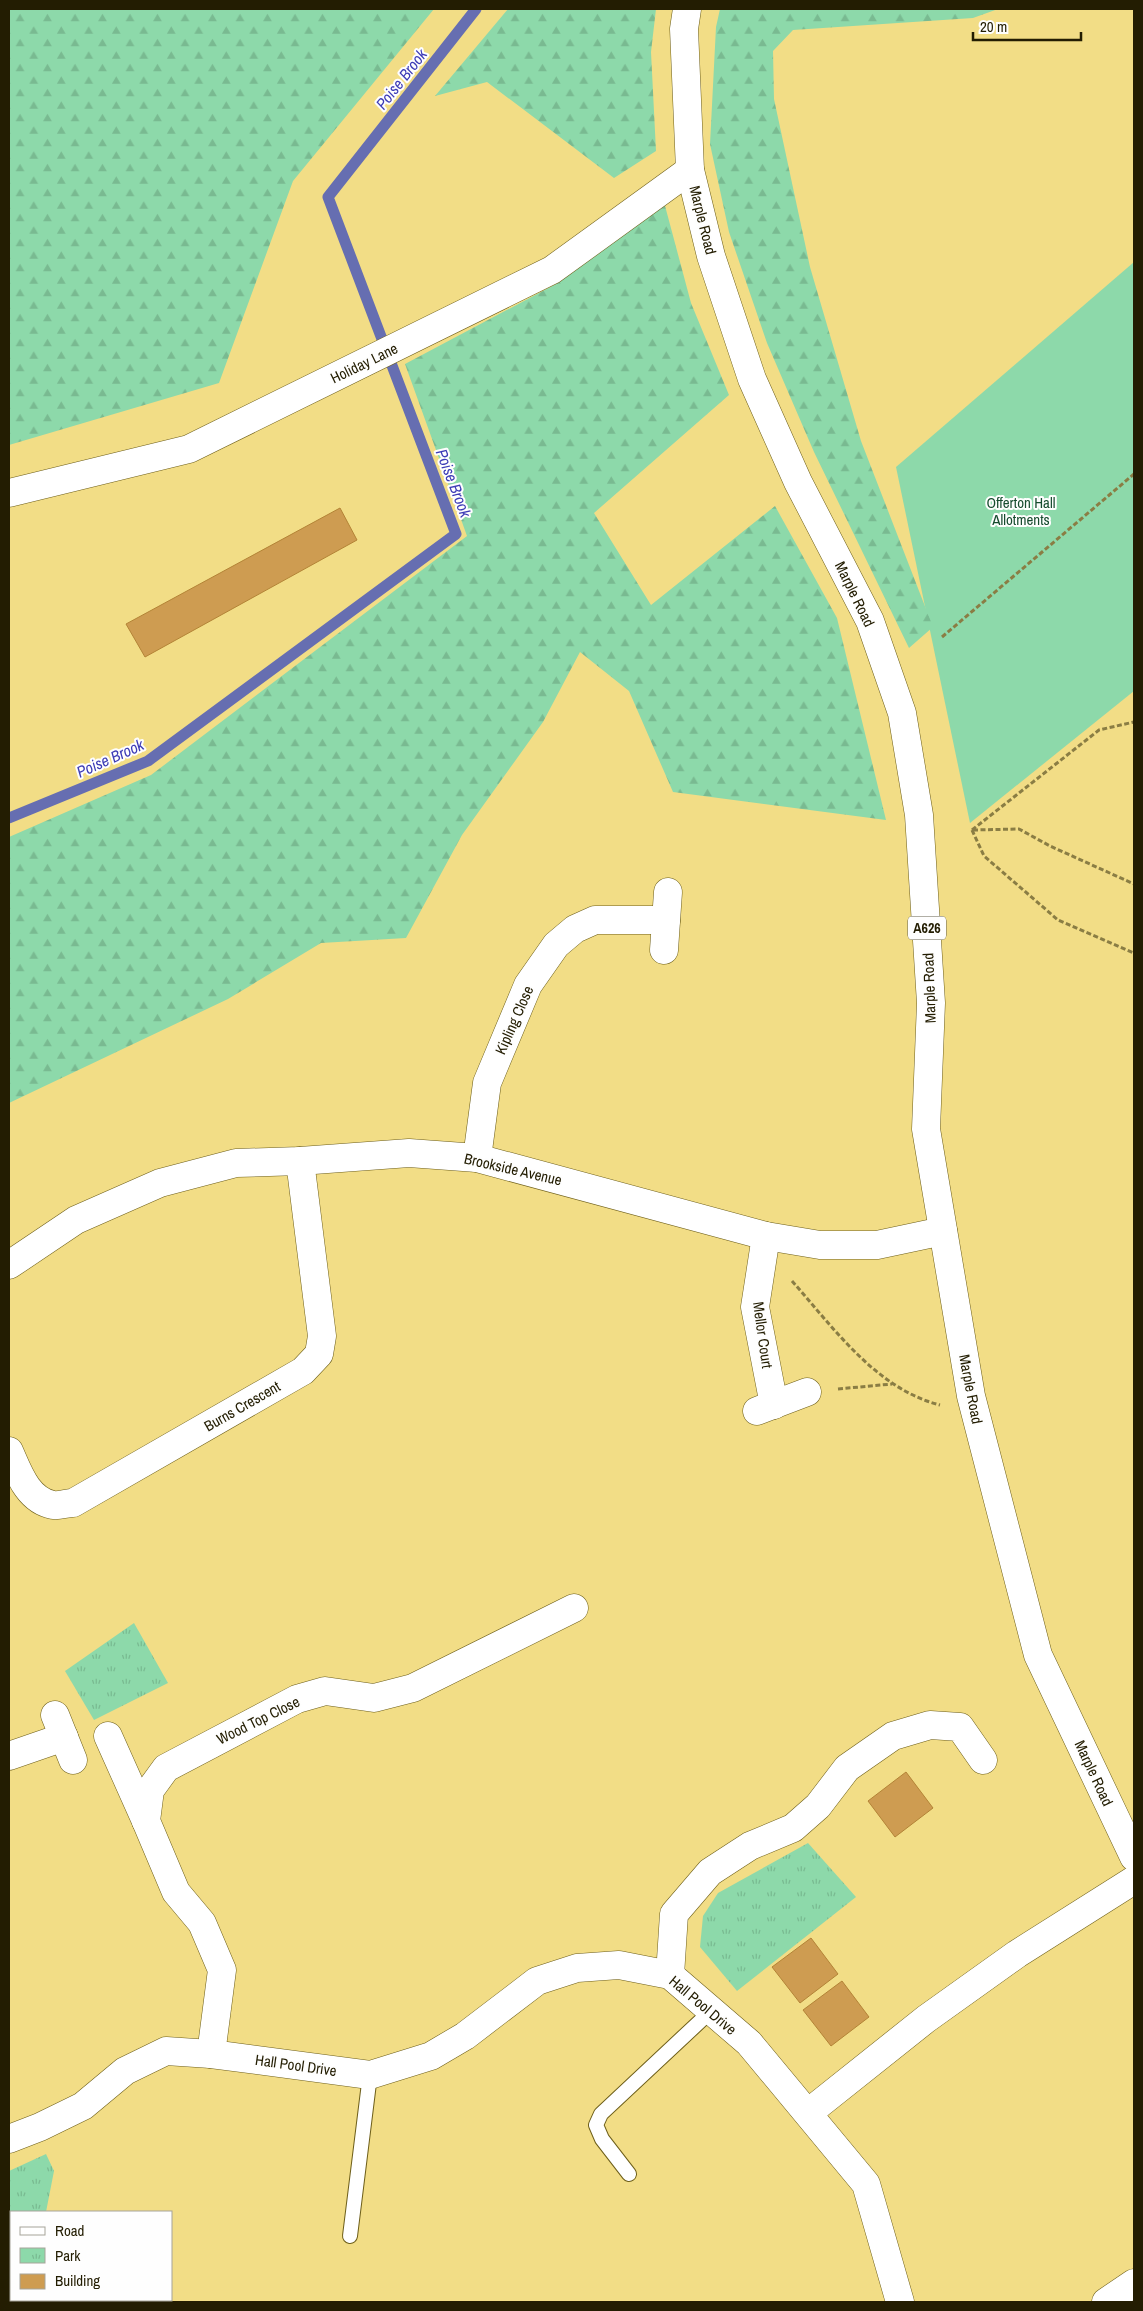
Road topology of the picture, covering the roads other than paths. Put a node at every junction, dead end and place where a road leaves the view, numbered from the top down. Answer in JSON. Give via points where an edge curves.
{"nodes":[{"id":1,"x":687,"y":9,"type":"edge"},
{"id":2,"x":690,"y":170,"type":"junction"},
{"id":3,"x":9,"y":493,"type":"edge"},
{"id":4,"x":668,"y":892,"type":"dead end"},
{"id":5,"x":666,"y":920,"type":"junction"},
{"id":6,"x":664,"y":950,"type":"dead end"},
{"id":7,"x":477,"y":1158,"type":"junction"},
{"id":8,"x":300,"y":1161,"type":"junction"},
{"id":9,"x":943,"y":1231,"type":"junction"},
{"id":10,"x":765,"y":1242,"type":"junction"},
{"id":11,"x":9,"y":1265,"type":"edge"},
{"id":12,"x":807,"y":1392,"type":"road end"},
{"id":13,"x":9,"y":1451,"type":"edge"},
{"id":14,"x":574,"y":1608,"type":"dead end"},
{"id":15,"x":108,"y":1736,"type":"dead end"},
{"id":16,"x":64,"y":1737,"type":"dead end"},
{"id":17,"x":9,"y":1756,"type":"edge"},
{"id":18,"x":983,"y":1760,"type":"dead end"},
{"id":19,"x":146,"y":1821,"type":"junction"},
{"id":20,"x":1134,"y":1857,"type":"edge"},
{"id":21,"x":1134,"y":1880,"type":"edge"},
{"id":22,"x":670,"y":1974,"type":"junction"},
{"id":23,"x":712,"y":2011,"type":"junction"},
{"id":24,"x":211,"y":2054,"type":"junction"},
{"id":25,"x":370,"y":2075,"type":"junction"},
{"id":26,"x":808,"y":2112,"type":"junction"},
{"id":27,"x":9,"y":2139,"type":"edge"},
{"id":28,"x":629,"y":2174,"type":"dead end"},
{"id":29,"x":350,"y":2236,"type":"dead end"},
{"id":30,"x":1134,"y":2283,"type":"edge"},
{"id":31,"x":900,"y":2302,"type":"edge"},
{"id":32,"x":1106,"y":2302,"type":"edge"}],
"edges":[{"from":1,"to":2,"type":"street","name":"Marple Road","number":"A626","via":[[684,29]]},
{"from":2,"to":3,"type":"street","name":"Holiday Lane","via":[[552,270],[189,450]]},
{"from":2,"to":9,"type":"street","name":"Marple Road","number":"A626","via":[[711,256],[752,380],[798,482],[870,620],[902,713],[919,814],[932,1002],[926,1129]]},
{"from":4,"to":5,"type":"street"},
{"from":5,"to":6,"type":"street"},
{"from":5,"to":7,"type":"street","name":"Kipling Close","via":[[595,920],[575,929],[556,945],[528,985],[486,1084]]},
{"from":7,"to":8,"type":"street","name":"Brookside Avenue","via":[[409,1153]]},
{"from":7,"to":10,"type":"street","name":"Brookside Avenue"},
{"from":8,"to":11,"type":"street","name":"Brookside Avenue","via":[[236,1163],[160,1183],[76,1220]]},
{"from":8,"to":13,"type":"street","name":"Burns Crescent","via":[[322,1336],[319,1354],[303,1371],[73,1503],[53,1505],[36,1497],[21,1480]]},
{"from":9,"to":10,"type":"street","name":"Brookside Avenue","via":[[878,1245]]},
{"from":9,"to":20,"type":"street","name":"Marple Road","number":"A626","via":[[976,1413],[1038,1655]]},
{"from":10,"to":12,"type":"street","name":"Mellor Court","via":[[755,1307],[766,1408]]},
{"from":14,"to":19,"type":"street","name":"Wood Top Close","via":[[413,1688],[374,1698],[325,1691],[297,1698],[166,1768],[150,1790]]},
{"from":15,"to":19,"type":"street"},
{"from":16,"to":17,"type":"street"},
{"from":18,"to":22,"type":"street","via":[[960,1727],[930,1725],[893,1736],[847,1768],[818,1806],[793,1828],[750,1846],[710,1872],[674,1914]]},
{"from":19,"to":24,"type":"street","via":[[176,1892],[202,1923],[222,1970]]},
{"from":21,"to":26,"type":"street","via":[[1018,1954],[926,2019]]},
{"from":22,"to":23,"type":"street","name":"Hall Pool Drive"},
{"from":22,"to":25,"type":"street","name":"Hall Pool Drive","via":[[619,1965],[569,1970],[537,1981],[465,2036],[431,2056]]},
{"from":23,"to":26,"type":"street","name":"Hall Pool Drive","via":[[749,2043]]},
{"from":23,"to":28,"type":"lane","via":[[601,2114],[596,2125],[602,2139]]},
{"from":24,"to":25,"type":"street","name":"Hall Pool Drive"},
{"from":24,"to":27,"type":"street","name":"Hall Pool Drive","via":[[166,2051],[125,2072],[83,2106]]},
{"from":25,"to":29,"type":"lane"},
{"from":26,"to":31,"type":"street","name":"Hall Pool Drive","via":[[866,2184]]},
{"from":30,"to":32,"type":"street"}]}
